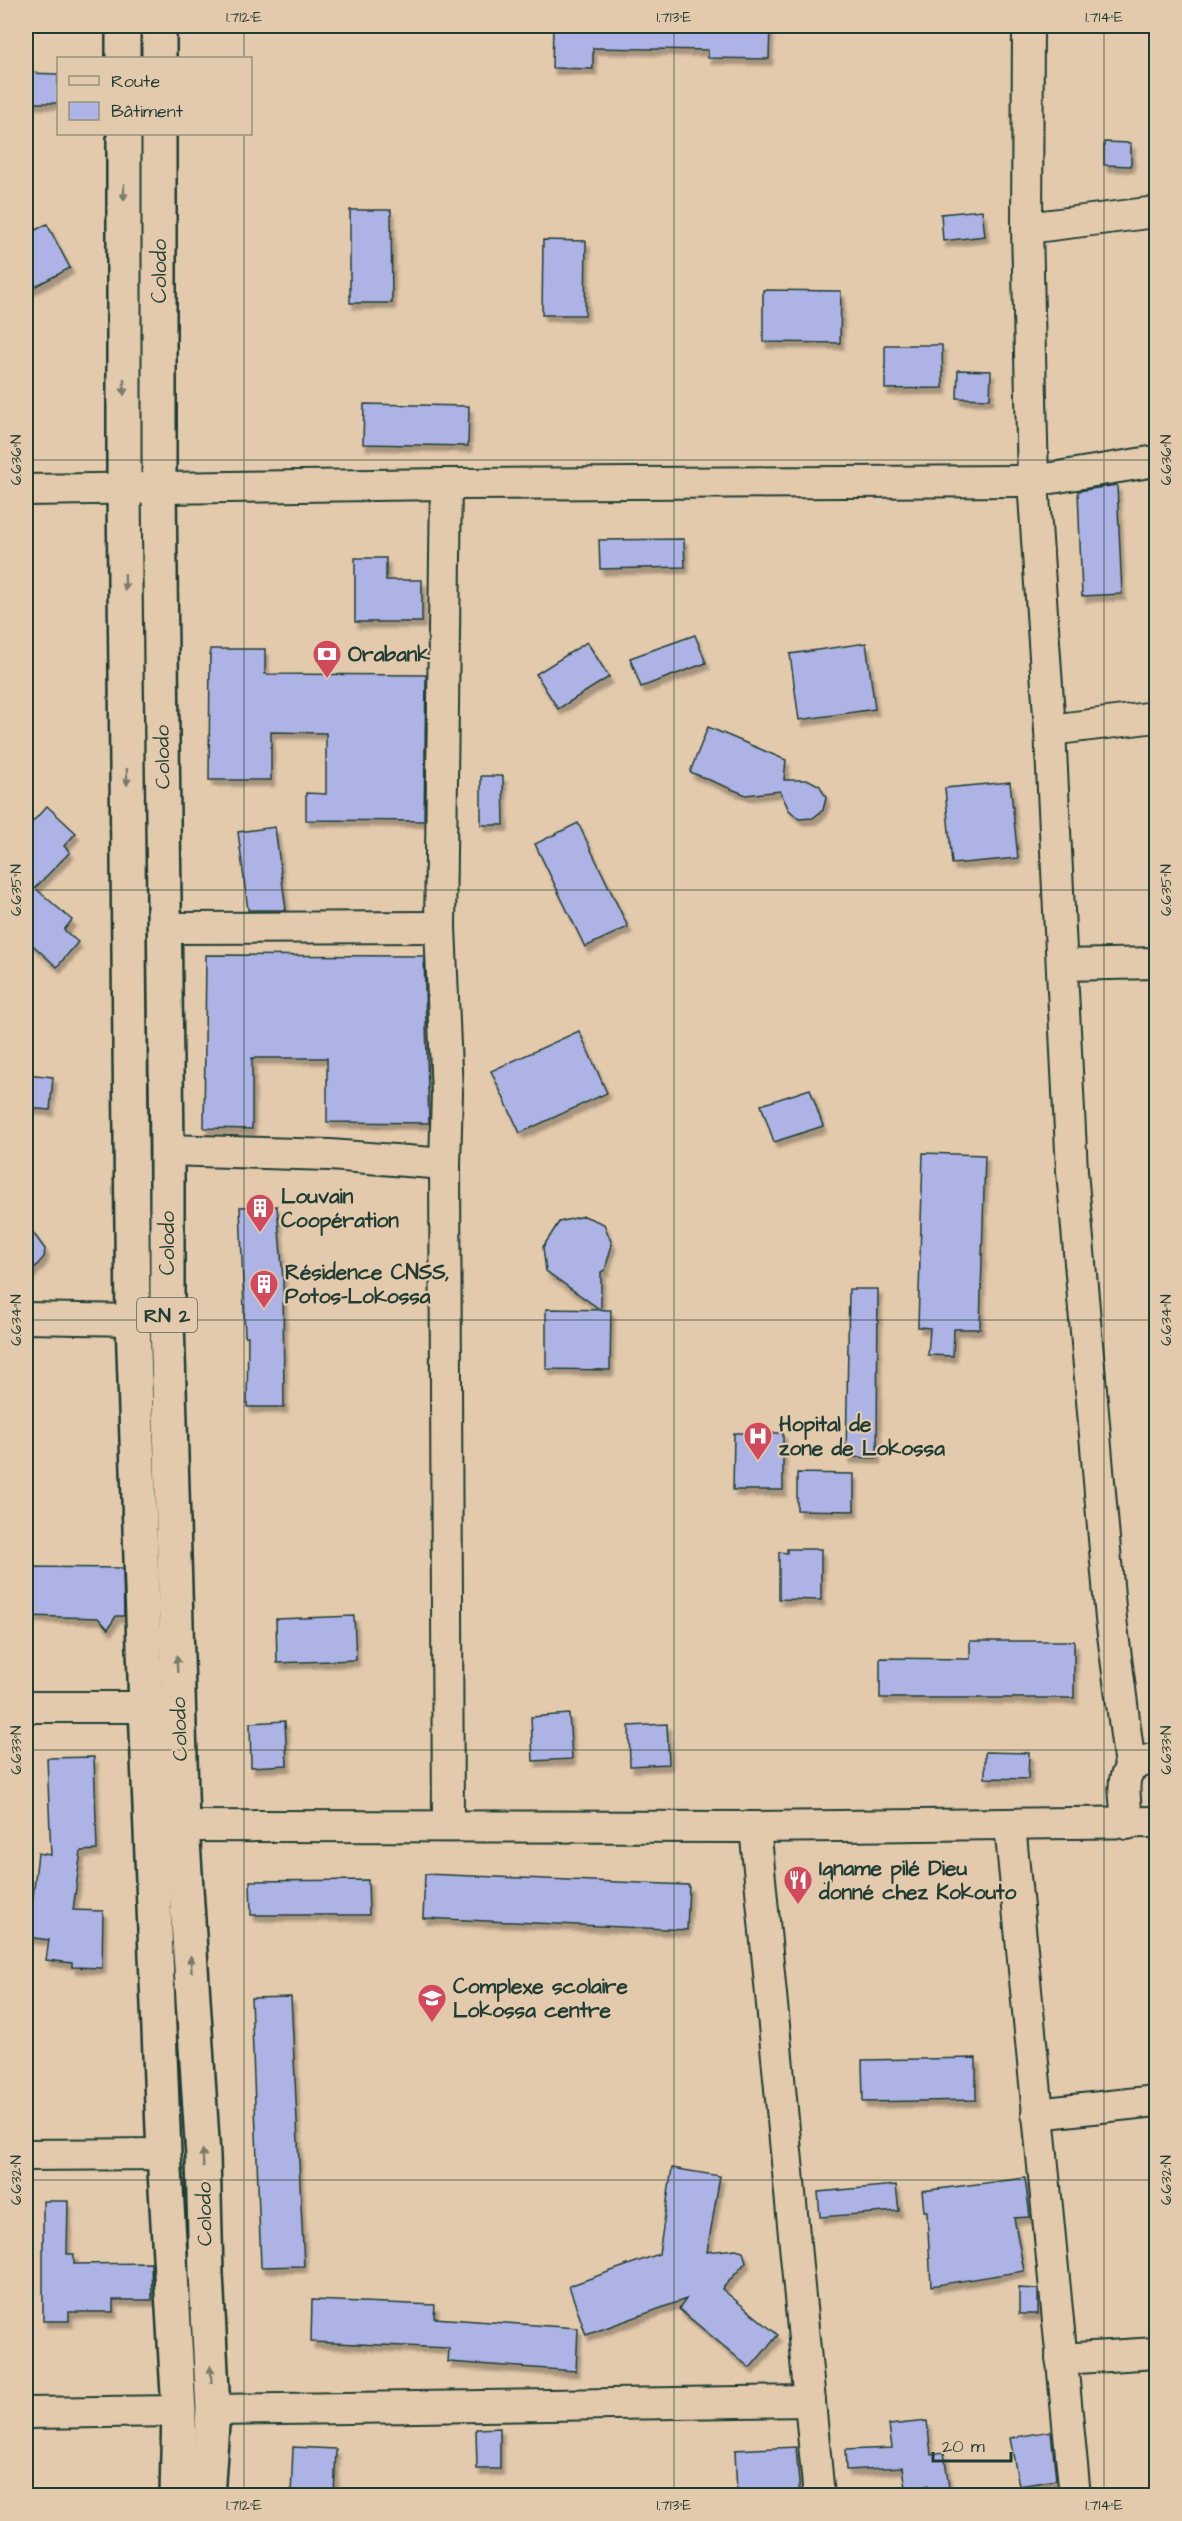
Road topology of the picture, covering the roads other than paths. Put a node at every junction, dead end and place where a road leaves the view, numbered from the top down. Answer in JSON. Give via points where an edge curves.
{"nodes":[{"id":1,"x":123,"y":26,"type":"edge"},
{"id":2,"x":159,"y":26,"type":"edge"},
{"id":3,"x":1028,"y":26,"type":"edge"},
{"id":4,"x":123,"y":57,"type":"edge"},
{"id":5,"x":159,"y":57,"type":"edge"},
{"id":6,"x":123,"y":135,"type":"edge"},
{"id":7,"x":159,"y":135,"type":"edge"},
{"id":8,"x":1156,"y":212,"type":"edge"},
{"id":9,"x":1027,"y":228,"type":"junction"},
{"id":10,"x":1156,"y":461,"type":"edge"},
{"id":11,"x":1033,"y":480,"type":"junction"},
{"id":12,"x":446,"y":484,"type":"junction"},
{"id":13,"x":124,"y":488,"type":"junction"},
{"id":14,"x":159,"y":488,"type":"junction"},
{"id":15,"x":26,"y":490,"type":"edge"},
{"id":16,"x":1156,"y":717,"type":"edge"},
{"id":17,"x":1050,"y":730,"type":"junction"},
{"id":18,"x":440,"y":927,"type":"junction"},
{"id":19,"x":163,"y":928,"type":"junction"},
{"id":20,"x":1156,"y":963,"type":"edge"},
{"id":21,"x":1063,"y":965,"type":"junction"},
{"id":22,"x":167,"y":1150,"type":"junction"},
{"id":23,"x":445,"y":1164,"type":"junction"},
{"id":24,"x":26,"y":1318,"type":"edge"},
{"id":25,"x":133,"y":1320,"type":"junction"},
{"id":26,"x":26,"y":1707,"type":"edge"},
{"id":27,"x":146,"y":1707,"type":"junction"},
{"id":28,"x":1143,"y":1762,"type":"edge"},
{"id":29,"x":1142,"y":1823,"type":"edge"},
{"id":30,"x":1010,"y":1825,"type":"junction"},
{"id":31,"x":182,"y":1826,"type":"junction"},
{"id":32,"x":448,"y":1826,"type":"junction"},
{"id":33,"x":755,"y":1827,"type":"junction"},
{"id":34,"x":1156,"y":2100,"type":"edge"},
{"id":35,"x":1037,"y":2114,"type":"junction"},
{"id":36,"x":164,"y":2154,"type":"junction"},
{"id":37,"x":26,"y":2155,"type":"edge"},
{"id":38,"x":1156,"y":2353,"type":"edge"},
{"id":39,"x":1061,"y":2359,"type":"junction"},
{"id":40,"x":810,"y":2401,"type":"junction"},
{"id":41,"x":213,"y":2410,"type":"junction"},
{"id":42,"x":179,"y":2411,"type":"junction"},
{"id":43,"x":26,"y":2413,"type":"edge"},
{"id":44,"x":177,"y":2496,"type":"edge"},
{"id":45,"x":207,"y":2496,"type":"edge"},
{"id":46,"x":819,"y":2496,"type":"edge"},
{"id":47,"x":1075,"y":2496,"type":"edge"}],
"edges":[{"from":1,"to":4,"type":"main road"},
{"from":2,"to":5,"type":"main road"},
{"from":3,"to":9,"type":"street"},
{"from":6,"to":13,"type":"main road","name":"Colodo","number":"RN 2","one_way":true},
{"from":7,"to":14,"type":"main road","name":"Colodo","number":"RN 2"},
{"from":8,"to":9,"type":"street"},
{"from":9,"to":11,"type":"street"},
{"from":10,"to":11,"type":"street"},
{"from":11,"to":12,"type":"street"},
{"from":11,"to":17,"type":"street"},
{"from":12,"to":14,"type":"street"},
{"from":12,"to":18,"type":"street"},
{"from":13,"to":14,"type":"street"},
{"from":13,"to":15,"type":"street"},
{"from":13,"to":25,"type":"main road","name":"Colodo","number":"RN 2","one_way":true},
{"from":14,"to":19,"type":"main road","name":"Colodo","number":"RN 2"},
{"from":16,"to":17,"type":"street"},
{"from":17,"to":21,"type":"street"},
{"from":18,"to":19,"type":"street"},
{"from":18,"to":23,"type":"street","via":[[447,1094]]},
{"from":19,"to":22,"type":"main road","name":"Colodo","number":"RN 2"},
{"from":20,"to":21,"type":"street"},
{"from":21,"to":28,"type":"street","via":[[1072,1171],[1111,1619]]},
{"from":22,"to":23,"type":"street","via":[[330,1155]]},
{"from":31,"to":22,"type":"main road","name":"Colodo","number":"RN 2","one_way":true,"via":[[167,1321]]},
{"from":23,"to":32,"type":"street"},
{"from":24,"to":25,"type":"street"},
{"from":25,"to":27,"type":"main road","name":"Colodo","number":"RN 2"},
{"from":26,"to":27,"type":"street"},
{"from":27,"to":36,"type":"main road","name":"Colodo","number":"RN 2"},
{"from":28,"to":29,"type":"street","via":[[1125,1776]]},
{"from":29,"to":30,"type":"street"},
{"from":30,"to":33,"type":"street"},
{"from":30,"to":35,"type":"street"},
{"from":31,"to":32,"type":"street"},
{"from":41,"to":31,"type":"main road","name":"Colodo","number":"RN 2","one_way":true,"via":[[203,2156]]},
{"from":32,"to":33,"type":"street"},
{"from":33,"to":40,"type":"street"},
{"from":34,"to":35,"type":"street"},
{"from":35,"to":39,"type":"street"},
{"from":36,"to":37,"type":"street"},
{"from":36,"to":42,"type":"main road","name":"Colodo","number":"RN 2"},
{"from":38,"to":39,"type":"street"},
{"from":39,"to":47,"type":"street"},
{"from":40,"to":41,"type":"street"},
{"from":40,"to":46,"type":"street"},
{"from":41,"to":45,"type":"main road","name":"Colodo","number":"RN 2"},
{"from":42,"to":43,"type":"street"},
{"from":42,"to":44,"type":"main road","name":"Colodo","number":"RN 2"}]}
